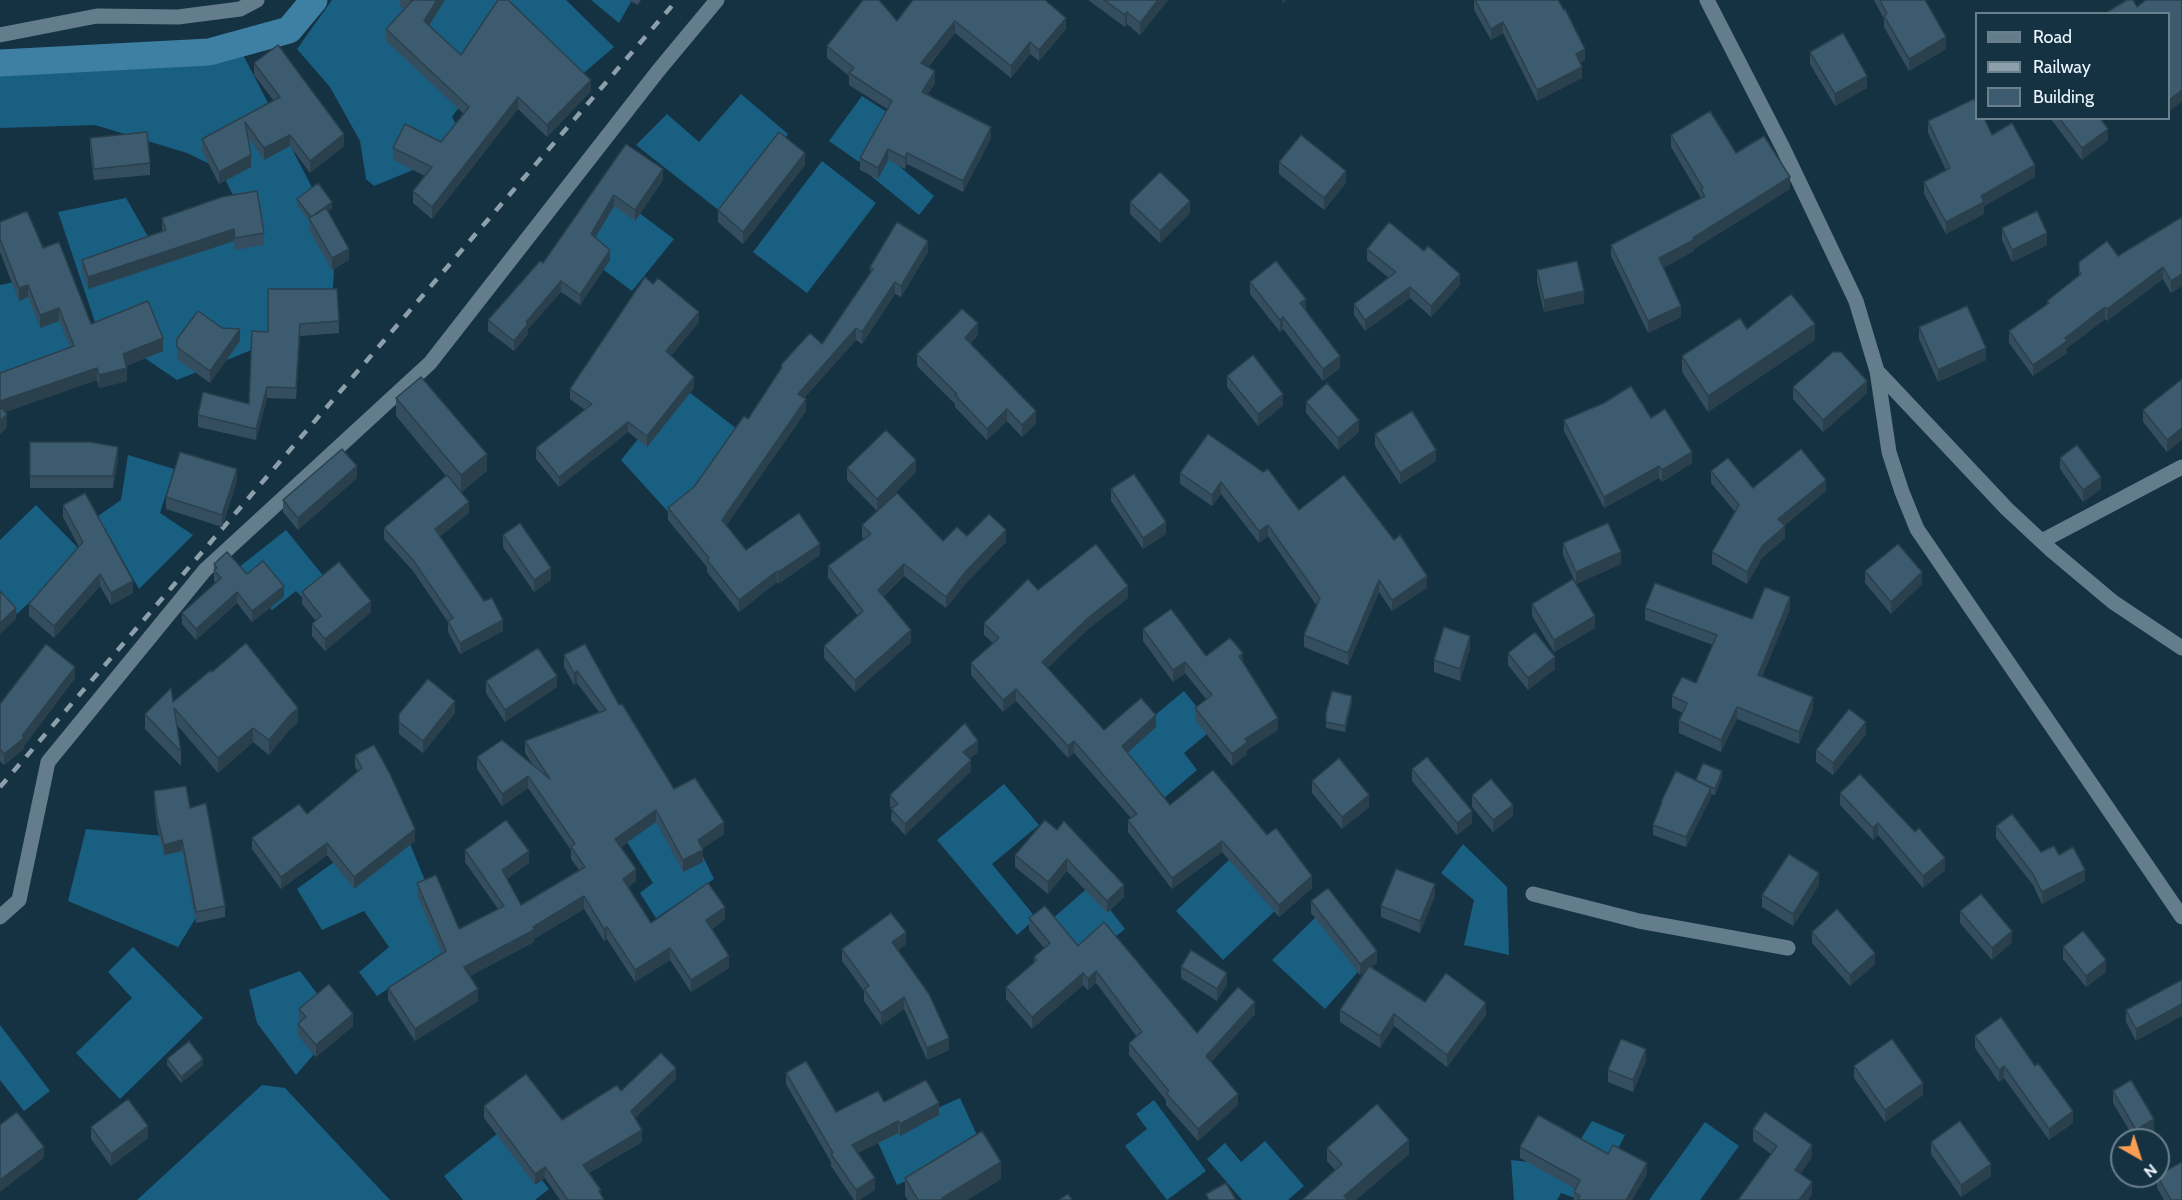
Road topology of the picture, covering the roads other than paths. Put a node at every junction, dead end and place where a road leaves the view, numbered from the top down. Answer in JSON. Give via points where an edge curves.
{"nodes":[{"id":1,"x":257,"y":0,"type":"edge"},
{"id":2,"x":717,"y":0,"type":"edge"},
{"id":3,"x":1707,"y":0,"type":"edge"},
{"id":4,"x":0,"y":35,"type":"edge"},
{"id":5,"x":1877,"y":371,"type":"junction"},
{"id":6,"x":2182,"y":467,"type":"edge"},
{"id":7,"x":2042,"y":541,"type":"junction"},
{"id":8,"x":2182,"y":648,"type":"edge"},
{"id":9,"x":1533,"y":894,"type":"dead end"},
{"id":10,"x":2182,"y":916,"type":"edge"},
{"id":11,"x":0,"y":917,"type":"edge"},
{"id":12,"x":1788,"y":948,"type":"dead end"}],
"edges":[{"from":1,"to":4,"type":"street","via":[[240,9],[178,17],[97,16]]},
{"from":2,"to":11,"type":"street","via":[[430,363],[206,570],[48,762],[19,900]]},
{"from":3,"to":5,"type":"street","via":[[1856,300]]},
{"from":5,"to":7,"type":"street"},
{"from":5,"to":10,"type":"street","via":[[1889,452],[1917,529]]},
{"from":6,"to":7,"type":"street"},
{"from":7,"to":8,"type":"street","via":[[2113,602]]},
{"from":9,"to":12,"type":"street","via":[[1638,921]]}]}
